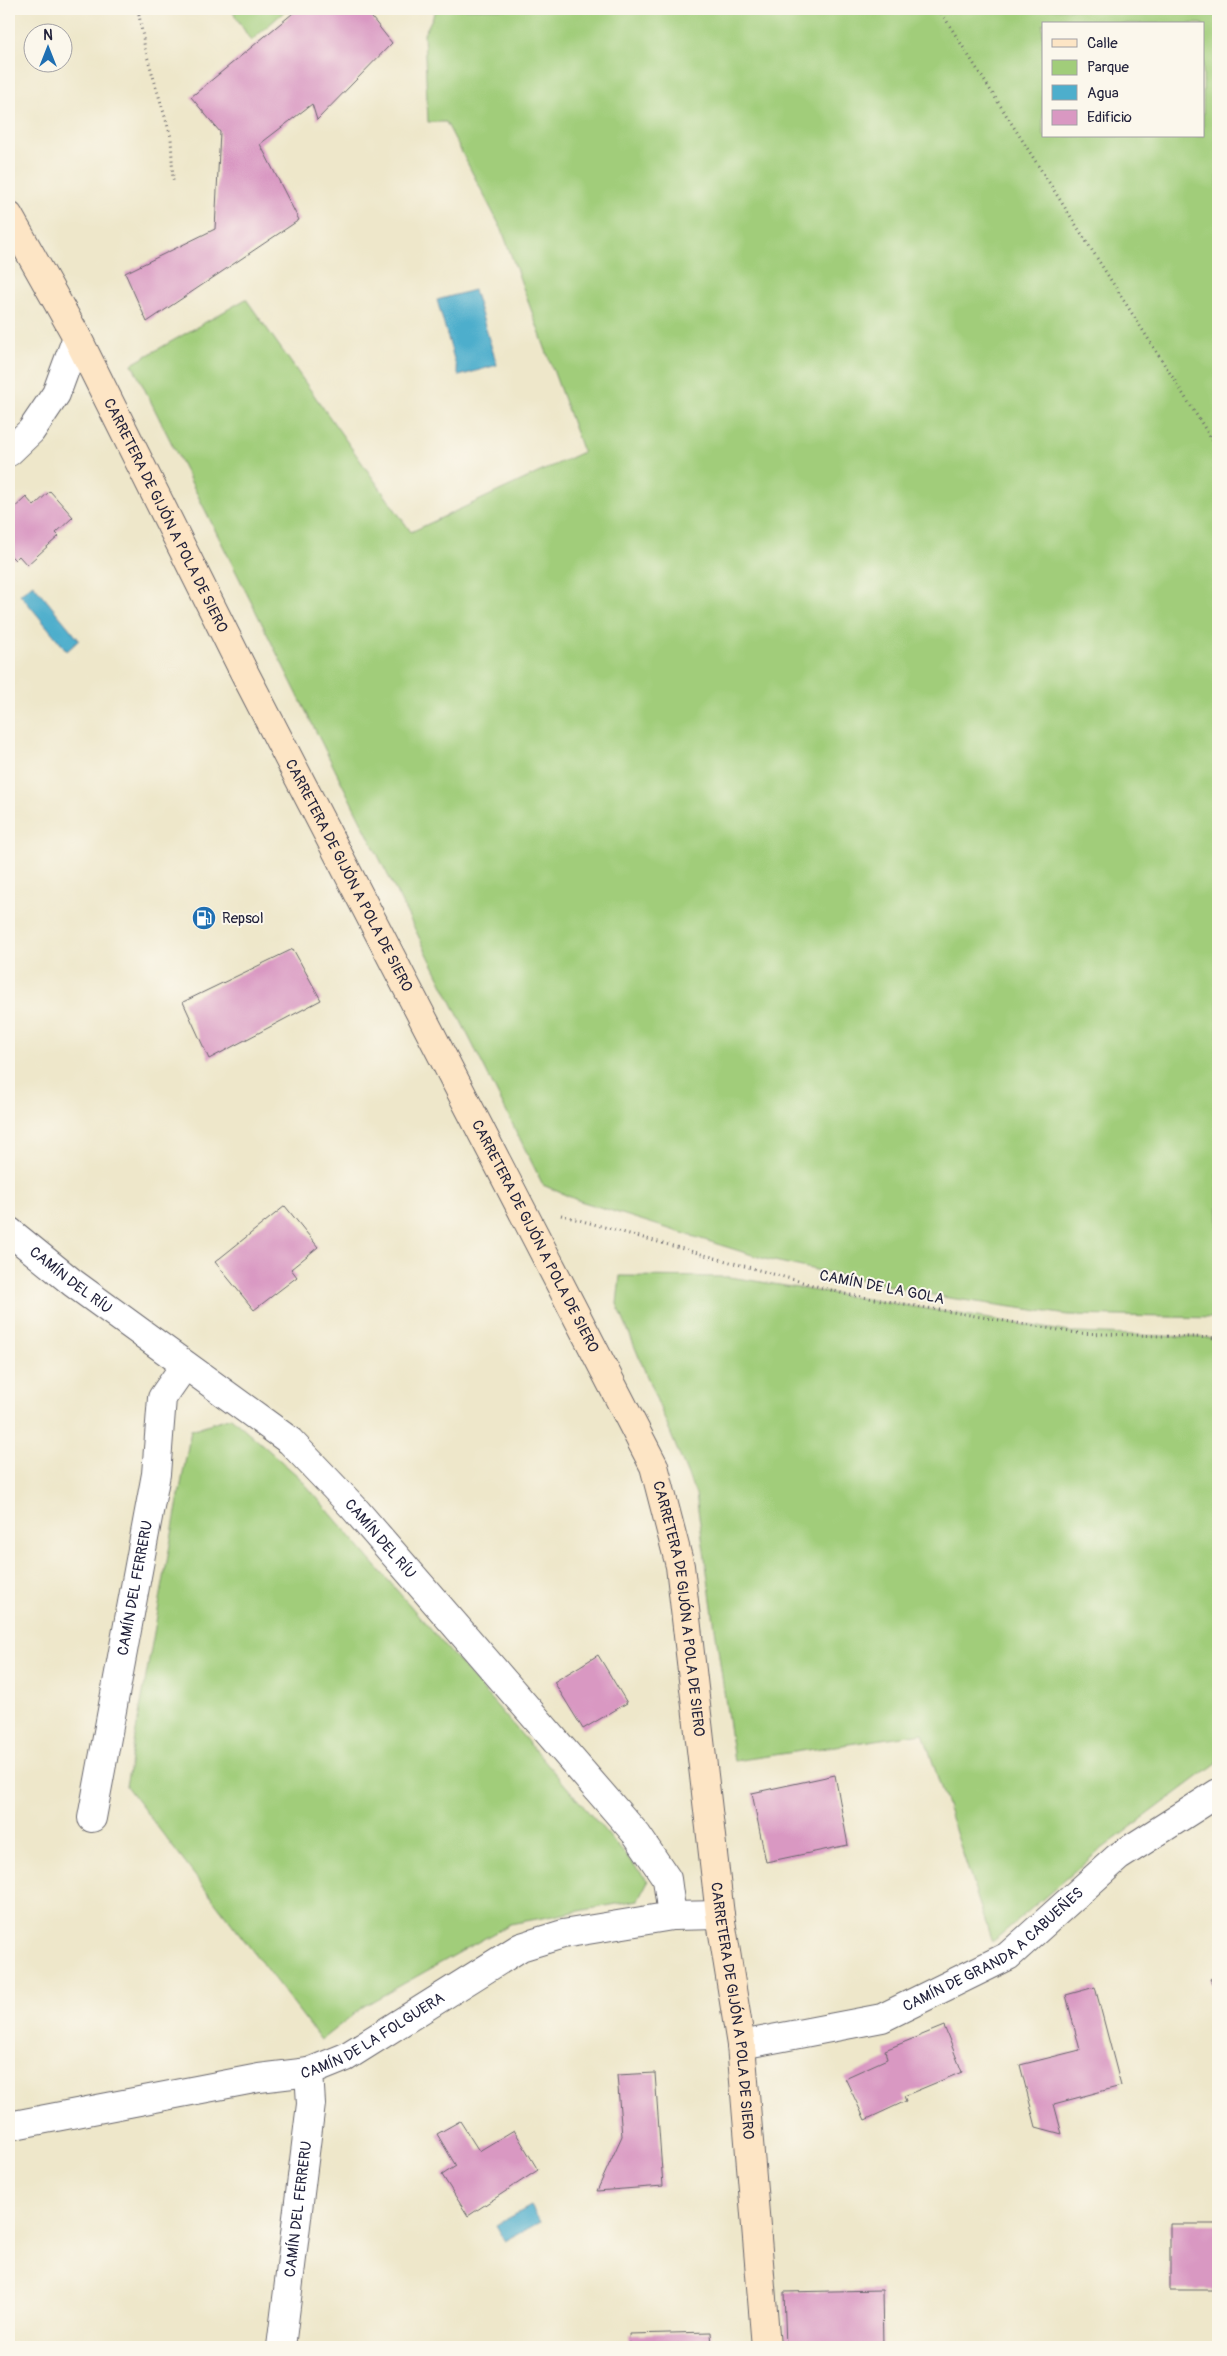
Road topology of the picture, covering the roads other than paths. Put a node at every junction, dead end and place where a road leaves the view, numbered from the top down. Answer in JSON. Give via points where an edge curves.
{"nodes":[{"id":1,"x":9,"y":216,"type":"edge"},
{"id":2,"x":77,"y":337,"type":"junction"},
{"id":3,"x":9,"y":452,"type":"edge"},
{"id":4,"x":9,"y":1231,"type":"edge"},
{"id":5,"x":185,"y":1365,"type":"junction"},
{"id":6,"x":1218,"y":1793,"type":"edge"},
{"id":7,"x":92,"y":1818,"type":"dead end"},
{"id":8,"x":720,"y":1915,"type":"junction"},
{"id":9,"x":672,"y":1916,"type":"junction"},
{"id":10,"x":741,"y":2045,"type":"junction"},
{"id":11,"x":309,"y":2072,"type":"junction"},
{"id":12,"x":9,"y":2126,"type":"edge"},
{"id":13,"x":281,"y":2347,"type":"edge"},
{"id":14,"x":766,"y":2347,"type":"edge"}],
"edges":[{"from":1,"to":2,"type":"street","name":"CARRETERA DE GIJÓN A POLA DE SIERO"},
{"from":2,"to":3,"type":"street","via":[[56,394],[31,430]]},
{"from":2,"to":8,"type":"street","name":"CARRETERA DE GIJÓN A POLA DE SIERO","via":[[243,670],[654,1466],[680,1566]]},
{"from":4,"to":5,"type":"street","name":"CAMÍN DEL RÍU","via":[[73,1283]]},
{"from":5,"to":7,"type":"street","name":"CAMÍN DEL FERRERU","via":[[162,1398],[156,1474]]},
{"from":5,"to":9,"type":"street","name":"CAMÍN DEL RÍU","via":[[290,1441],[353,1508],[637,1834],[667,1879]]},
{"from":6,"to":10,"type":"street","name":"CAMÍN DE GRANDA A CABUEÑES","via":[[1118,1857],[1008,1956],[882,2018]]},
{"from":8,"to":9,"type":"street","name":"CAMÍN DE LA FOLGUERA"},
{"from":8,"to":10,"type":"street","name":"CARRETERA DE GIJÓN A POLA DE SIERO"},
{"from":9,"to":11,"type":"street","name":"CAMÍN DE LA FOLGUERA","via":[[562,1934],[521,1947],[346,2057]]},
{"from":10,"to":14,"type":"street","name":"CARRETERA DE GIJÓN A POLA DE SIERO"},
{"from":11,"to":12,"type":"street","name":"CAMÍN DE LA FOLGUERA","via":[[259,2078]]},
{"from":11,"to":13,"type":"street","name":"CAMÍN DEL FERRERU","via":[[311,2104]]}]}
